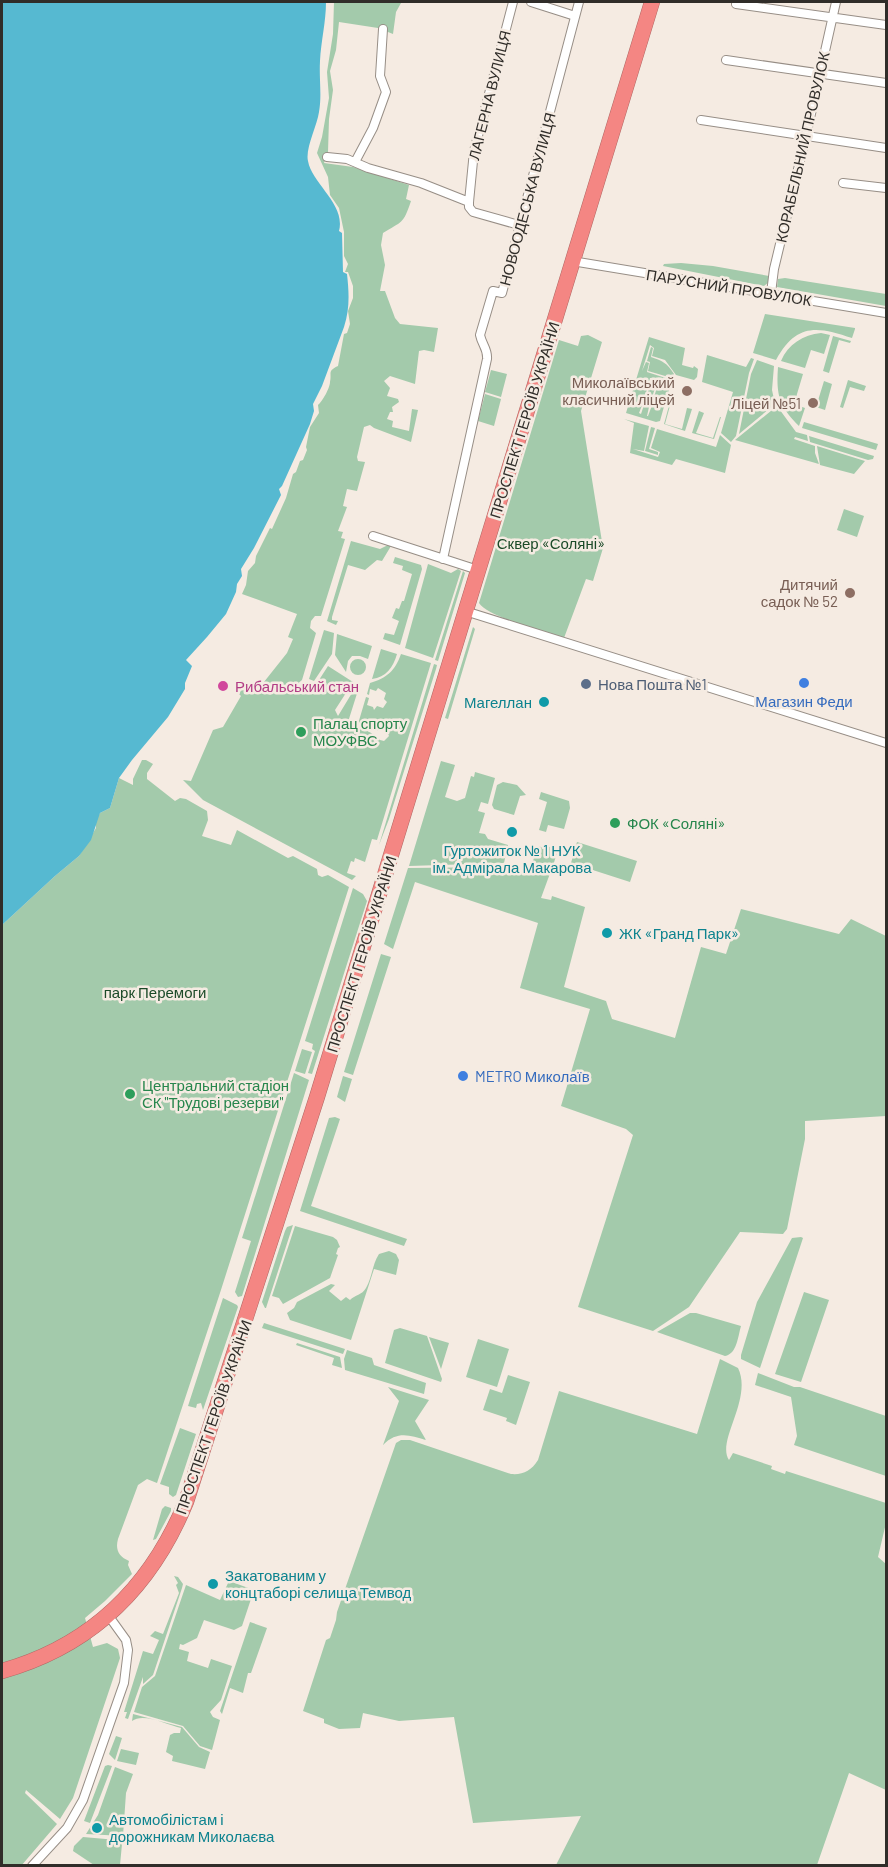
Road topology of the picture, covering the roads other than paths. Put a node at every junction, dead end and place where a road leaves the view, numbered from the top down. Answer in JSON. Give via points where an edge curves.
{"nodes":[{"id":1,"x":513,"y":2,"type":"edge"},
{"id":2,"x":531,"y":2,"type":"edge"},
{"id":3,"x":579,"y":2,"type":"edge"},
{"id":4,"x":652,"y":2,"type":"edge"},
{"id":5,"x":836,"y":2,"type":"edge"},
{"id":6,"x":736,"y":4,"type":"dead end"},
{"id":7,"x":575,"y":16,"type":"junction"},
{"id":8,"x":831,"y":19,"type":"junction"},
{"id":9,"x":886,"y":25,"type":"edge"},
{"id":10,"x":383,"y":29,"type":"dead end"},
{"id":11,"x":726,"y":60,"type":"dead end"},
{"id":12,"x":819,"y":73,"type":"junction"},
{"id":13,"x":886,"y":83,"type":"edge"},
{"id":14,"x":701,"y":120,"type":"dead end"},
{"id":15,"x":806,"y":136,"type":"junction"},
{"id":16,"x":886,"y":148,"type":"edge"},
{"id":17,"x":327,"y":157,"type":"dead end"},
{"id":18,"x":355,"y":162,"type":"junction"},
{"id":19,"x":843,"y":183,"type":"dead end"},
{"id":20,"x":886,"y":188,"type":"edge"},
{"id":21,"x":469,"y":202,"type":"junction"},
{"id":22,"x":519,"y":225,"type":"junction"},
{"id":23,"x":572,"y":261,"type":"junction"},
{"id":24,"x":771,"y":293,"type":"junction"},
{"id":25,"x":886,"y":312,"type":"edge"},
{"id":26,"x":373,"y":536,"type":"dead end"},
{"id":27,"x":442,"y":559,"type":"junction"},
{"id":28,"x":478,"y":570,"type":"junction"},
{"id":29,"x":465,"y":611,"type":"junction"},
{"id":30,"x":886,"y":742,"type":"edge"},
{"id":31,"x":108,"y":1615,"type":"junction"},
{"id":32,"x":2,"y":1671,"type":"edge"},
{"id":33,"x":32,"y":1866,"type":"edge"}],
"edges":[{"from":1,"to":21,"type":"street","name":"ЛАГЕРНА ВУЛИЦЯ","via":[[474,151]]},
{"from":2,"to":7,"type":"street"},
{"from":3,"to":7,"type":"street","name":"НОВООДЕСЬКА ВУЛИЦЯ"},
{"from":4,"to":23,"type":"highway","name":"ПРОСПЕКТ ГЕРОЇВ УКРАЇНИ"},
{"from":5,"to":8,"type":"street","name":"КОРАБЕЛЬНИЙ ПРОВУЛОК"},
{"from":6,"to":8,"type":"street"},
{"from":7,"to":22,"type":"street","name":"НОВООДЕСЬКА ВУЛИЦЯ"},
{"from":8,"to":9,"type":"street"},
{"from":8,"to":12,"type":"street","name":"КОРАБЕЛЬНИЙ ПРОВУЛОК"},
{"from":10,"to":18,"type":"street","via":[[380,76],[386,92]]},
{"from":11,"to":12,"type":"street"},
{"from":12,"to":13,"type":"street"},
{"from":12,"to":15,"type":"street","name":"КОРАБЕЛЬНИЙ ПРОВУЛОК"},
{"from":14,"to":15,"type":"street"},
{"from":15,"to":16,"type":"street"},
{"from":15,"to":24,"type":"street","name":"КОРАБЕЛЬНИЙ ПРОВУЛОК"},
{"from":17,"to":18,"type":"street"},
{"from":18,"to":21,"type":"street"},
{"from":19,"to":20,"type":"street"},
{"from":21,"to":22,"type":"street","via":[[473,212]]},
{"from":22,"to":27,"type":"street","name":"НОВООДЕСЬКА ВУЛИЦЯ","via":[[502,293],[493,291],[480,335],[488,350],[487,359]]},
{"from":23,"to":24,"type":"street","name":"ПАРУСНИЙ ПРОВУЛОК"},
{"from":23,"to":28,"type":"highway","name":"ПРОСПЕКТ ГЕРОЇВ УКРАЇНИ"},
{"from":24,"to":25,"type":"street","name":"ПАРУСНИЙ ПРОВУЛОК"},
{"from":26,"to":27,"type":"street"},
{"from":27,"to":28,"type":"street"},
{"from":28,"to":29,"type":"highway","name":"ПРОСПЕКТ ГЕРОЇВ УКРАЇНИ"},
{"from":29,"to":30,"type":"street"},
{"from":29,"to":31,"type":"highway","name":"ПРОСПЕКТ ГЕРОЇВ УКРАЇНИ","via":[[317,1097],[186,1502],[149,1569]]},
{"from":31,"to":32,"type":"highway","name":"ПРОСПЕКТ ГЕРОЇВ УКРАЇНИ","via":[[67,1644]]},
{"from":31,"to":33,"type":"street","via":[[126,1640],[124,1683],[83,1800],[67,1828]]}]}
